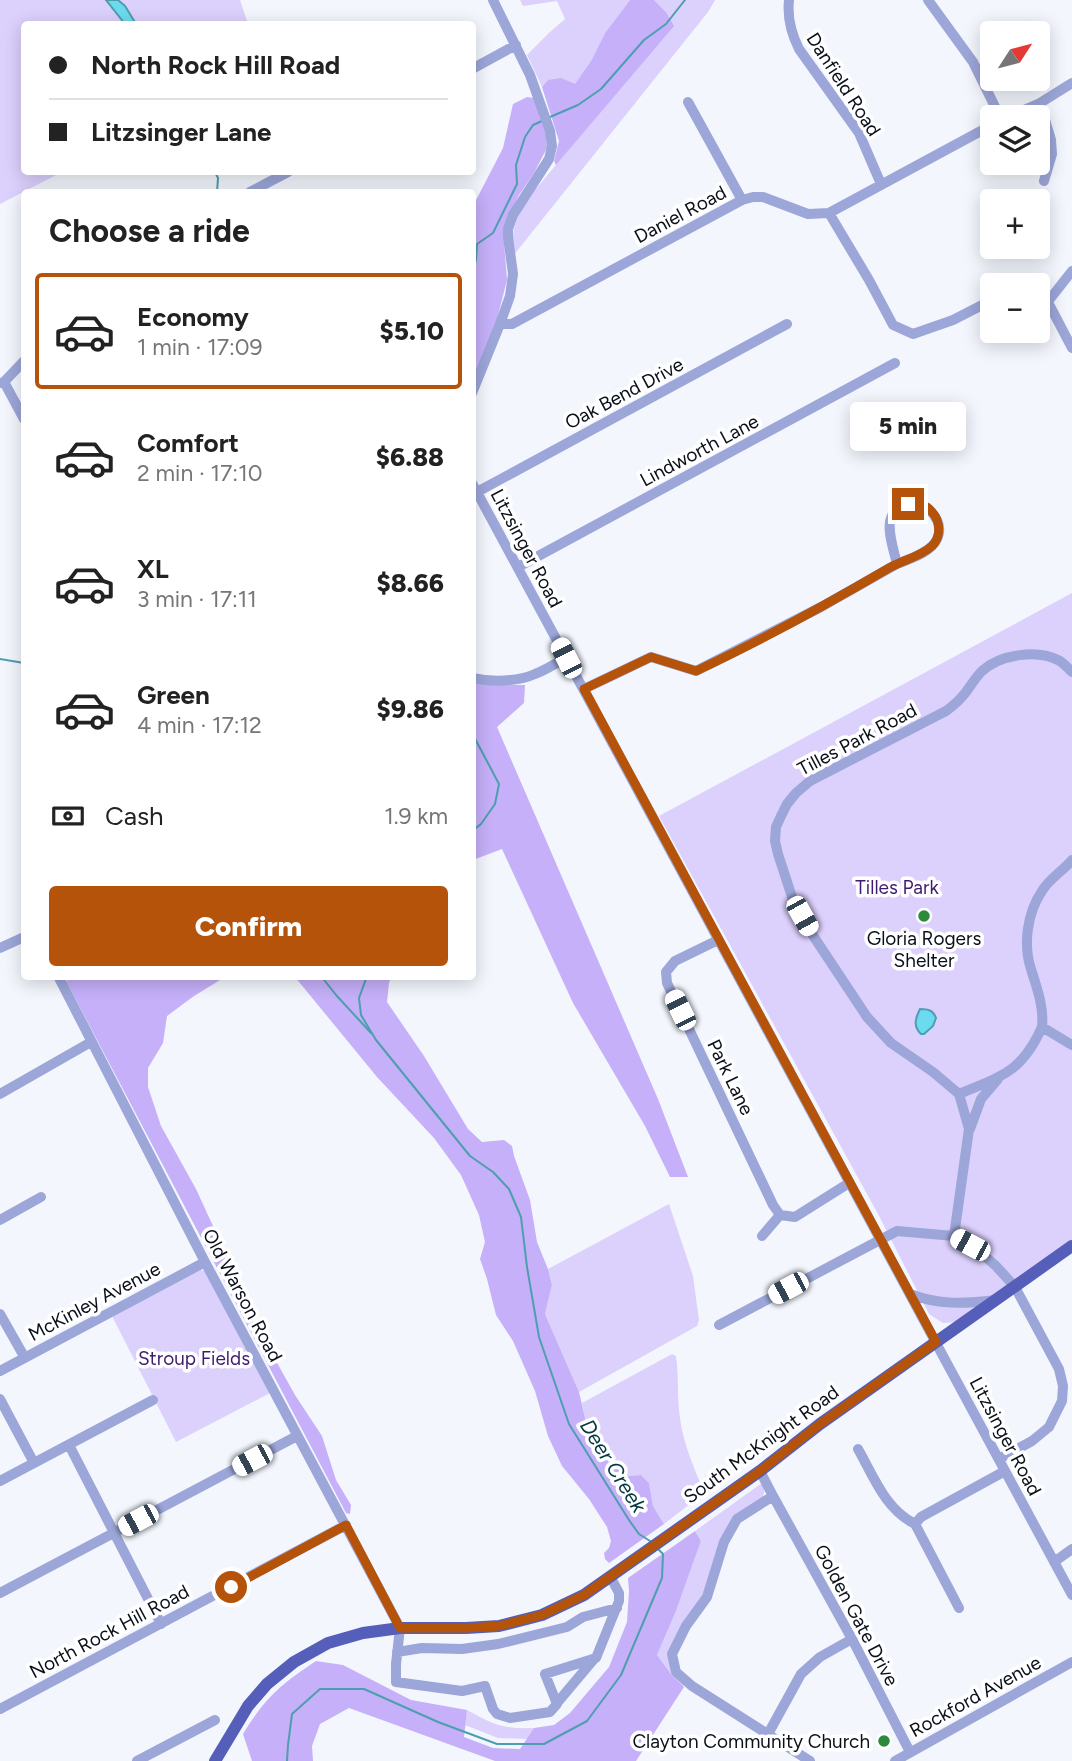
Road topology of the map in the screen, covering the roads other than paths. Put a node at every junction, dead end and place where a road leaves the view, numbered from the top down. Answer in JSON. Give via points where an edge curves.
{"nodes":[{"id":1,"x":493,"y":0,"type":"edge"},
{"id":2,"x":789,"y":0,"type":"edge"},
{"id":3,"x":928,"y":0,"type":"edge"},
{"id":4,"x":516,"y":45,"type":"junction"},
{"id":5,"x":476,"y":67,"type":"edge"},
{"id":6,"x":1072,"y":83,"type":"edge"},
{"id":7,"x":688,"y":102,"type":"dead end"},
{"id":8,"x":1040,"y":103,"type":"junction"},
{"id":9,"x":994,"y":105,"type":"edge"},
{"id":10,"x":1035,"y":105,"type":"edge"},
{"id":11,"x":980,"y":131,"type":"edge"},
{"id":12,"x":282,"y":175,"type":"edge"},
{"id":13,"x":1044,"y":181,"type":"dead end"},
{"id":14,"x":881,"y":184,"type":"junction"},
{"id":15,"x":256,"y":189,"type":"edge"},
{"id":16,"x":742,"y":200,"type":"junction"},
{"id":17,"x":829,"y":213,"type":"junction"},
{"id":18,"x":1072,"y":271,"type":"edge"},
{"id":19,"x":1050,"y":294,"type":"edge"},
{"id":20,"x":980,"y":306,"type":"edge"},
{"id":21,"x":1050,"y":306,"type":"edge"},
{"id":22,"x":500,"y":324,"type":"junction"},
{"id":23,"x":787,"y":324,"type":"dead end"},
{"id":24,"x":1072,"y":348,"type":"edge"},
{"id":25,"x":21,"y":363,"type":"edge"},
{"id":26,"x":895,"y":363,"type":"dead end"},
{"id":27,"x":2,"y":382,"type":"edge"},
{"id":28,"x":476,"y":383,"type":"edge"},
{"id":29,"x":21,"y":414,"type":"edge"},
{"id":30,"x":476,"y":486,"type":"edge"},
{"id":31,"x":476,"y":489,"type":"edge"},
{"id":32,"x":897,"y":564,"type":"junction"},
{"id":33,"x":518,"y":567,"type":"junction"},
{"id":34,"x":566,"y":658,"type":"junction"},
{"id":35,"x":1072,"y":672,"type":"edge"},
{"id":36,"x":476,"y":678,"type":"edge"},
{"id":37,"x":584,"y":689,"type":"junction"},
{"id":38,"x":1072,"y":860,"type":"edge"},
{"id":39,"x":21,"y":938,"type":"edge"},
{"id":40,"x":718,"y":940,"type":"junction"},
{"id":41,"x":0,"y":948,"type":"edge"},
{"id":42,"x":60,"y":980,"type":"edge"},
{"id":43,"x":1042,"y":1027,"type":"junction"},
{"id":44,"x":91,"y":1042,"type":"junction"},
{"id":45,"x":1072,"y":1045,"type":"edge"},
{"id":46,"x":999,"y":1077,"type":"junction"},
{"id":47,"x":0,"y":1094,"type":"edge"},
{"id":48,"x":959,"y":1094,"type":"junction"},
{"id":49,"x":970,"y":1129,"type":"junction"},
{"id":50,"x":849,"y":1183,"type":"junction"},
{"id":51,"x":41,"y":1197,"type":"dead end"},
{"id":52,"x":780,"y":1215,"type":"junction"},
{"id":53,"x":0,"y":1220,"type":"edge"},
{"id":54,"x":762,"y":1236,"type":"dead end"},
{"id":55,"x":954,"y":1236,"type":"junction"},
{"id":56,"x":880,"y":1239,"type":"junction"},
{"id":57,"x":1072,"y":1246,"type":"edge"},
{"id":58,"x":205,"y":1262,"type":"junction"},
{"id":59,"x":1014,"y":1287,"type":"junction"},
{"id":60,"x":910,"y":1294,"type":"junction"},
{"id":61,"x":995,"y":1300,"type":"junction"},
{"id":62,"x":0,"y":1314,"type":"edge"},
{"id":63,"x":719,"y":1325,"type":"dead end"},
{"id":64,"x":936,"y":1342,"type":"junction"},
{"id":65,"x":25,"y":1358,"type":"junction"},
{"id":66,"x":0,"y":1371,"type":"edge"},
{"id":67,"x":0,"y":1399,"type":"edge"},
{"id":68,"x":153,"y":1399,"type":"dead end"},
{"id":69,"x":297,"y":1436,"type":"junction"},
{"id":70,"x":69,"y":1445,"type":"junction"},
{"id":71,"x":858,"y":1449,"type":"dead end"},
{"id":72,"x":999,"y":1459,"type":"junction"},
{"id":73,"x":34,"y":1462,"type":"junction"},
{"id":74,"x":760,"y":1471,"type":"junction"},
{"id":75,"x":1005,"y":1471,"type":"junction"},
{"id":76,"x":0,"y":1480,"type":"edge"},
{"id":77,"x":773,"y":1496,"type":"junction"},
{"id":78,"x":915,"y":1524,"type":"junction"},
{"id":79,"x":346,"y":1525,"type":"junction"},
{"id":80,"x":115,"y":1532,"type":"junction"},
{"id":81,"x":1072,"y":1549,"type":"edge"},
{"id":82,"x":1054,"y":1562,"type":"junction"},
{"id":83,"x":610,"y":1576,"type":"junction"},
{"id":84,"x":0,"y":1593,"type":"edge"},
{"id":85,"x":1072,"y":1595,"type":"edge"},
{"id":86,"x":617,"y":1608,"type":"junction"},
{"id":87,"x":959,"y":1608,"type":"dead end"},
{"id":88,"x":161,"y":1623,"type":"junction"},
{"id":89,"x":400,"y":1628,"type":"junction"},
{"id":90,"x":852,"y":1639,"type":"junction"},
{"id":91,"x":397,"y":1652,"type":"junction"},
{"id":92,"x":594,"y":1659,"type":"junction"},
{"id":93,"x":1072,"y":1662,"type":"edge"},
{"id":94,"x":557,"y":1703,"type":"junction"},
{"id":95,"x":0,"y":1709,"type":"edge"},
{"id":96,"x":215,"y":1720,"type":"dead end"},
{"id":97,"x":768,"y":1734,"type":"junction"},
{"id":98,"x":910,"y":1752,"type":"junction"},
{"id":99,"x":137,"y":1761,"type":"edge"},
{"id":100,"x":215,"y":1761,"type":"edge"},
{"id":101,"x":810,"y":1761,"type":"edge"},
{"id":102,"x":895,"y":1761,"type":"edge"}],
"edges":[{"from":1,"to":4,"type":"street"},
{"from":2,"to":14,"type":"street","name":"Danfield Road","via":[[792,36],[859,133]]},
{"from":3,"to":9,"type":"street","via":[[973,62]]},
{"from":4,"to":5,"type":"street"},
{"from":4,"to":22,"type":"street","via":[[538,96],[552,146],[508,229],[513,274]]},
{"from":6,"to":8,"type":"street"},
{"from":7,"to":16,"type":"street"},
{"from":8,"to":10,"type":"street"},
{"from":8,"to":13,"type":"street","via":[[1052,154]]},
{"from":11,"to":14,"type":"street"},
{"from":12,"to":15,"type":"street"},
{"from":14,"to":17,"type":"street"},
{"from":16,"to":17,"type":"street","name":"Daniel Road","via":[[763,197],[808,215]]},
{"from":16,"to":22,"type":"street","name":"Daniel Road","via":[[512,324]]},
{"from":17,"to":20,"type":"street","via":[[894,325],[913,334]]},
{"from":18,"to":19,"type":"street"},
{"from":21,"to":24,"type":"street"},
{"from":22,"to":28,"type":"street"},
{"from":23,"to":30,"type":"street","name":"Oak Bend Drive"},
{"from":25,"to":27,"type":"street"},
{"from":26,"to":33,"type":"street","name":"Lindworth Lane"},
{"from":27,"to":29,"type":"street"},
{"from":31,"to":33,"type":"street","name":"Litzsinger Road"},
{"from":32,"to":32,"type":"street","via":[[926,550],[938,536],[936,518],[924,505],[901,507],[890,519]]},
{"from":32,"to":37,"type":"street","via":[[696,671],[651,657]]},
{"from":33,"to":34,"type":"street","name":"Litzsinger Road"},
{"from":34,"to":36,"type":"street","via":[[522,678]]},
{"from":34,"to":37,"type":"street","name":"Litzsinger Road"},
{"from":35,"to":48,"type":"street","name":"Tilles Park Road","via":[[1062,662],[1037,654],[989,666],[946,712],[810,781],[787,804],[776,827],[778,854],[793,900],[867,1017],[891,1042]]},
{"from":37,"to":40,"type":"street","name":"Litzsinger Road"},
{"from":38,"to":43,"type":"street","via":[[1042,890],[1026,943],[1042,1005]]},
{"from":39,"to":41,"type":"street"},
{"from":40,"to":50,"type":"street","name":"Litzsinger Road"},
{"from":40,"to":52,"type":"street","name":"Park Lane","via":[[663,970]]},
{"from":42,"to":44,"type":"street","name":"Old Warson Road"},
{"from":43,"to":45,"type":"street"},
{"from":43,"to":46,"type":"street","via":[[1020,1063]]},
{"from":44,"to":47,"type":"street"},
{"from":44,"to":58,"type":"street","name":"Old Warson Road"},
{"from":46,"to":48,"type":"street"},
{"from":46,"to":49,"type":"street","via":[[981,1099]]},
{"from":48,"to":49,"type":"street"},
{"from":49,"to":55,"type":"street"},
{"from":50,"to":52,"type":"street","via":[[795,1217]]},
{"from":50,"to":56,"type":"street","name":"Litzsinger Road"},
{"from":51,"to":53,"type":"street"},
{"from":52,"to":54,"type":"street"},
{"from":55,"to":56,"type":"street","via":[[897,1231]]},
{"from":55,"to":59,"type":"street","via":[[981,1253]]},
{"from":56,"to":60,"type":"street","name":"Litzsinger Road"},
{"from":56,"to":63,"type":"street"},
{"from":57,"to":59,"type":"main road","name":"South McKnight Road"},
{"from":58,"to":65,"type":"street","name":"McKinley Avenue"},
{"from":58,"to":69,"type":"street","name":"Old Warson Road"},
{"from":59,"to":61,"type":"main road","name":"South McKnight Road"},
{"from":59,"to":72,"type":"street","via":[[1059,1369],[1062,1401],[1049,1427]]},
{"from":60,"to":61,"type":"street","via":[[947,1303]]},
{"from":60,"to":64,"type":"street","name":"Litzsinger Road"},
{"from":61,"to":64,"type":"main road","name":"South McKnight Road"},
{"from":62,"to":65,"type":"street"},
{"from":64,"to":72,"type":"street","name":"Litzsinger Road"},
{"from":64,"to":74,"type":"main road","name":"South McKnight Road"},
{"from":65,"to":66,"type":"street","name":"McKinley Avenue"},
{"from":67,"to":73,"type":"street"},
{"from":68,"to":70,"type":"street"},
{"from":69,"to":79,"type":"street","name":"Old Warson Road"},
{"from":69,"to":80,"type":"street"},
{"from":70,"to":73,"type":"street"},
{"from":70,"to":80,"type":"street"},
{"from":71,"to":78,"type":"street","via":[[890,1506]]},
{"from":72,"to":75,"type":"street","name":"Litzsinger Road"},
{"from":73,"to":76,"type":"street"},
{"from":74,"to":77,"type":"street","name":"Golden Gate Drive"},
{"from":74,"to":83,"type":"main road","name":"South McKnight Road"},
{"from":75,"to":78,"type":"street"},
{"from":75,"to":82,"type":"street","name":"Litzsinger Road"},
{"from":77,"to":90,"type":"street","name":"Golden Gate Drive"},
{"from":77,"to":97,"type":"street","via":[[737,1519],[724,1542],[707,1597],[672,1654],[676,1672],[692,1686]]},
{"from":78,"to":87,"type":"street"},
{"from":79,"to":88,"type":"street","name":"North Rock Hill Road"},
{"from":79,"to":89,"type":"street","name":"Old Warson Road"},
{"from":80,"to":84,"type":"street"},
{"from":80,"to":88,"type":"street"},
{"from":81,"to":82,"type":"street"},
{"from":82,"to":85,"type":"street","name":"Litzsinger Road"},
{"from":83,"to":86,"type":"street","via":[[619,1593]]},
{"from":83,"to":89,"type":"main road","name":"South McKnight Road","via":[[584,1595],[542,1615],[499,1626]]},
{"from":86,"to":91,"type":"street","via":[[583,1617],[567,1627],[498,1644]]},
{"from":86,"to":92,"type":"street"},
{"from":88,"to":95,"type":"street","name":"North Rock Hill Road"},
{"from":89,"to":91,"type":"street"},
{"from":89,"to":100,"type":"main road","name":"South McKnight Road","via":[[328,1643],[294,1662],[248,1706]]},
{"from":90,"to":97,"type":"street","via":[[801,1674]]},
{"from":90,"to":98,"type":"street","name":"Golden Gate Drive"},
{"from":91,"to":94,"type":"street","via":[[396,1682],[462,1691],[485,1686],[493,1709],[510,1718],[550,1712]]},
{"from":92,"to":94,"type":"street"},
{"from":92,"to":94,"type":"street","via":[[545,1674]]},
{"from":93,"to":98,"type":"street","name":"Rockford Avenue"},
{"from":96,"to":99,"type":"street"},
{"from":97,"to":101,"type":"street"},
{"from":98,"to":102,"type":"street","name":"Rockford Avenue"}]}
